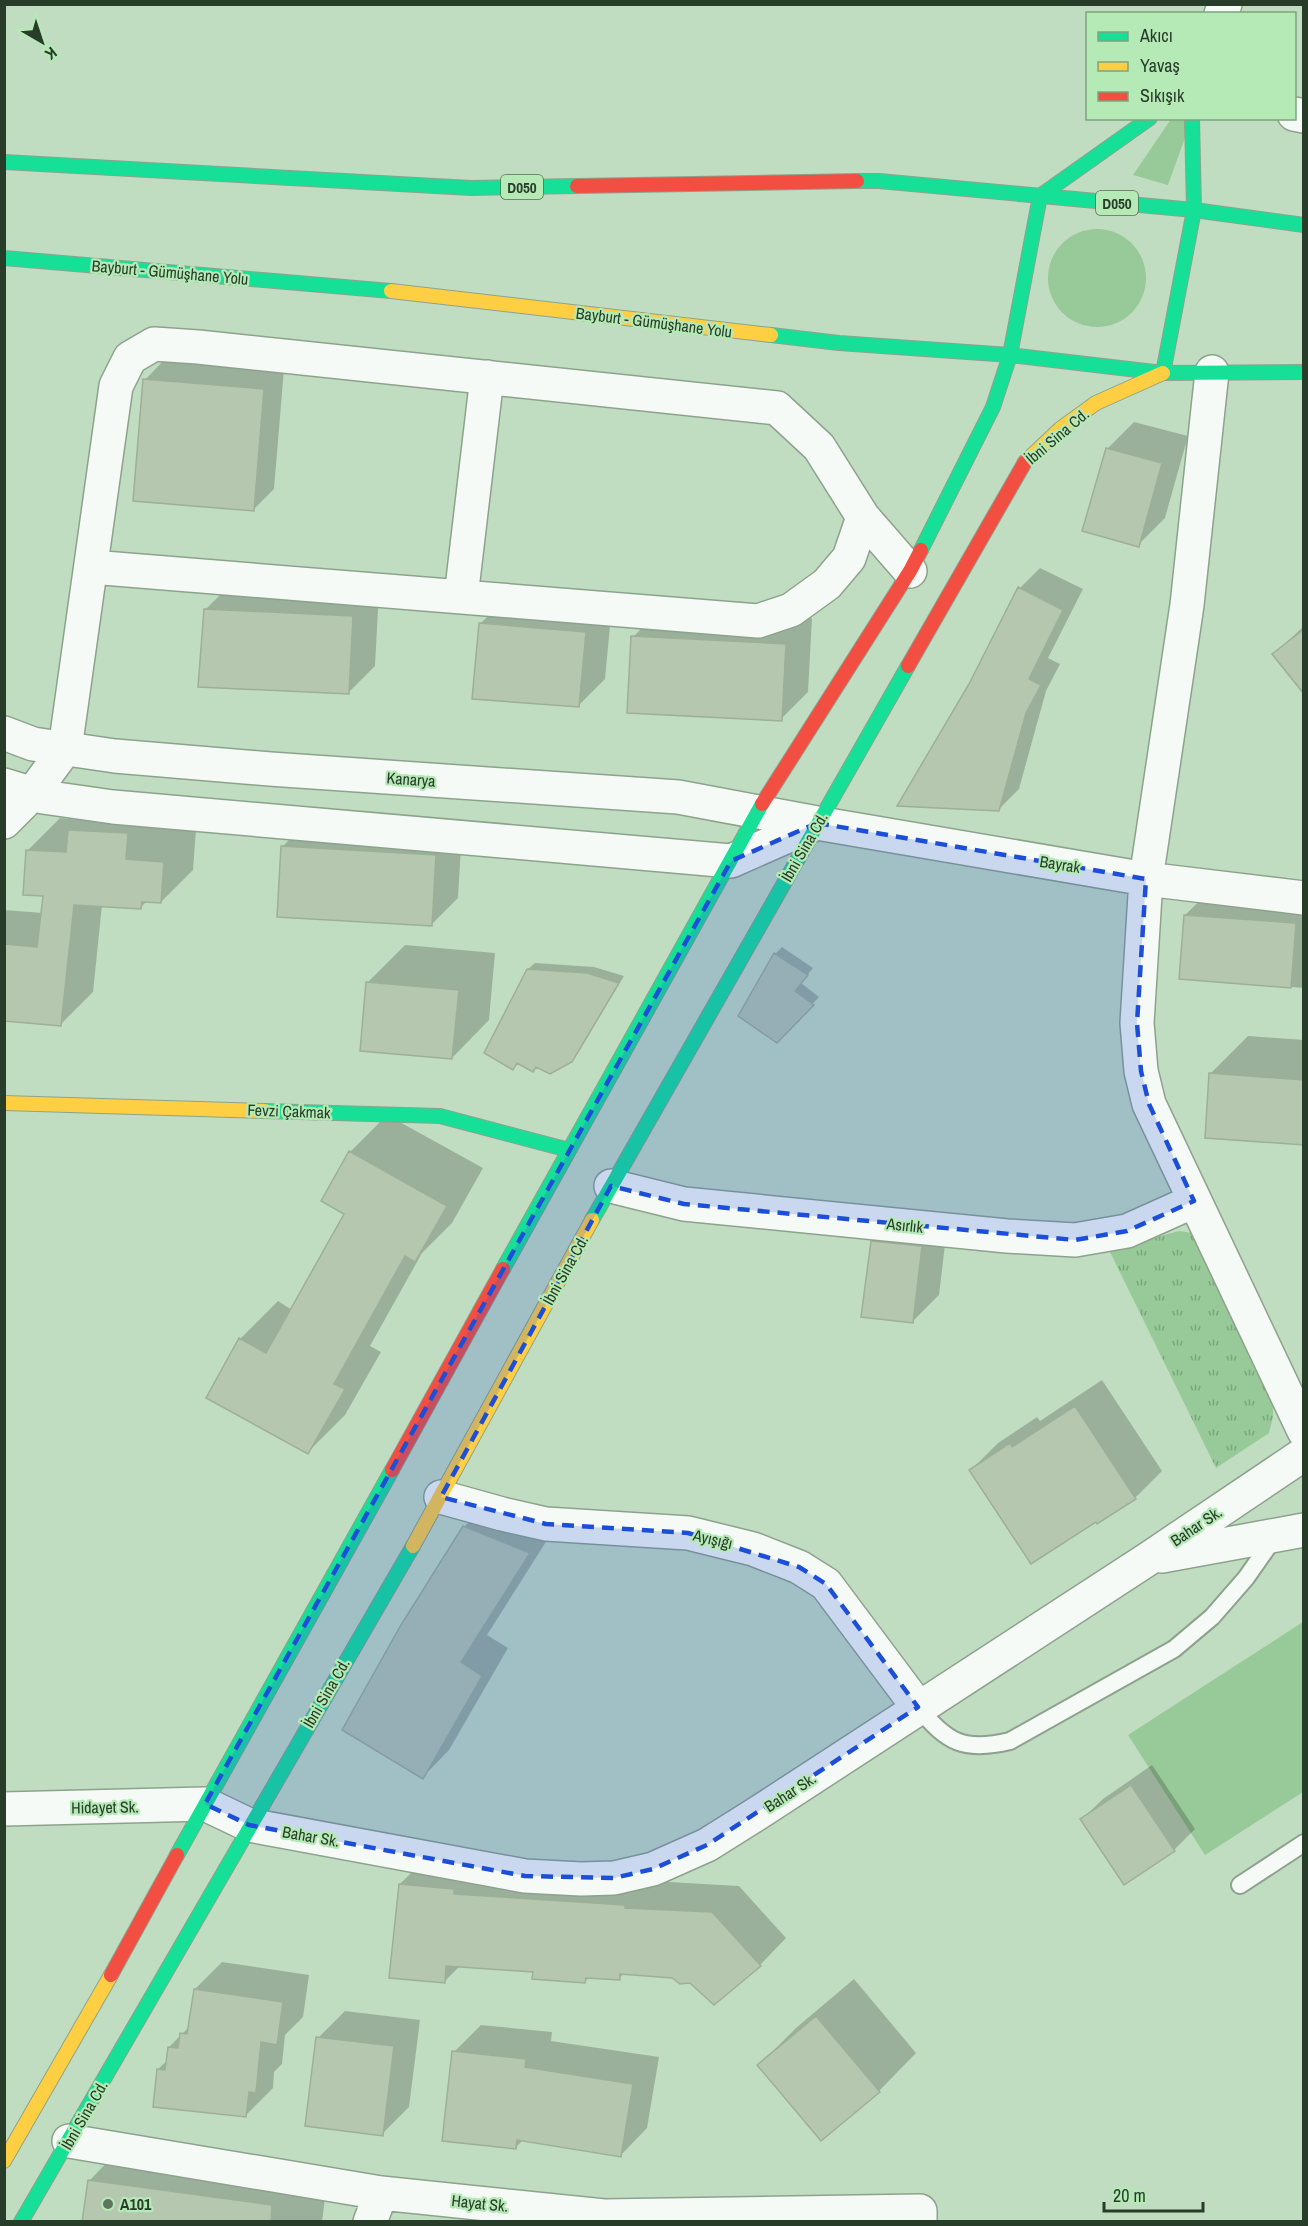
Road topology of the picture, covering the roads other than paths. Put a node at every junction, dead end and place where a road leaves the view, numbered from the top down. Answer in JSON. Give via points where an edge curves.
{"nodes":[{"id":1,"x":1147,"y":120,"type":"edge"},
{"id":2,"x":1192,"y":120,"type":"edge"},
{"id":3,"x":4,"y":162,"type":"edge"},
{"id":4,"x":1040,"y":196,"type":"junction"},
{"id":5,"x":1194,"y":210,"type":"junction"},
{"id":6,"x":1304,"y":225,"type":"edge"},
{"id":7,"x":4,"y":258,"type":"edge"},
{"id":8,"x":1010,"y":355,"type":"junction"},
{"id":9,"x":1212,"y":372,"type":"junction"},
{"id":10,"x":1304,"y":372,"type":"edge"},
{"id":11,"x":1163,"y":373,"type":"junction"},
{"id":12,"x":487,"y":377,"type":"junction"},
{"id":13,"x":863,"y":517,"type":"junction"},
{"id":14,"x":91,"y":567,"type":"junction"},
{"id":15,"x":910,"y":571,"type":"junction"},
{"id":16,"x":461,"y":597,"type":"junction"},
{"id":17,"x":4,"y":733,"type":"edge"},
{"id":18,"x":65,"y":749,"type":"junction"},
{"id":19,"x":18,"y":789,"type":"edge"},
{"id":20,"x":757,"y":812,"type":"junction"},
{"id":21,"x":4,"y":822,"type":"edge"},
{"id":22,"x":817,"y":823,"type":"junction"},
{"id":23,"x":730,"y":861,"type":"junction"},
{"id":24,"x":1146,"y":879,"type":"junction"},
{"id":25,"x":1304,"y":898,"type":"edge"},
{"id":26,"x":4,"y":1102,"type":"edge"},
{"id":27,"x":569,"y":1150,"type":"junction"},
{"id":28,"x":611,"y":1186,"type":"junction"},
{"id":29,"x":1194,"y":1201,"type":"junction"},
{"id":30,"x":1304,"y":1431,"type":"edge"},
{"id":31,"x":1304,"y":1454,"type":"edge"},
{"id":32,"x":441,"y":1497,"type":"junction"},
{"id":33,"x":1290,"y":1532,"type":"edge"},
{"id":34,"x":1148,"y":1559,"type":"junction"},
{"id":35,"x":918,"y":1707,"type":"junction"},
{"id":36,"x":205,"y":1804,"type":"junction"},
{"id":37,"x":4,"y":1809,"type":"edge"},
{"id":38,"x":249,"y":1825,"type":"junction"},
{"id":39,"x":1304,"y":1843,"type":"edge"},
{"id":40,"x":1240,"y":1885,"type":"dead end"},
{"id":41,"x":69,"y":2141,"type":"junction"},
{"id":42,"x":4,"y":2161,"type":"edge"},
{"id":43,"x":376,"y":2207,"type":"edge"},
{"id":44,"x":604,"y":2219,"type":"edge"},
{"id":45,"x":21,"y":2222,"type":"edge"},
{"id":46,"x":920,"y":2222,"type":"edge"}],
"edges":[{"from":1,"to":4,"type":"main road"},
{"from":2,"to":5,"type":"main road"},
{"from":3,"to":4,"type":"main road","number":"D050","via":[[471,188],[879,180]]},
{"from":4,"to":5,"type":"main road","number":"D050"},
{"from":4,"to":8,"type":"main road"},
{"from":5,"to":6,"type":"main road","number":"D050"},
{"from":5,"to":11,"type":"main road"},
{"from":7,"to":8,"type":"main road","name":"Bayburt - Gümüşhane Yolu","via":[[413,293],[839,343]]},
{"from":8,"to":11,"type":"main road","name":"Bayburt - Gümüşhane Yolu"},
{"from":8,"to":15,"type":"main road","via":[[993,407]]},
{"from":9,"to":10,"type":"main road","name":"Bayburt - Gümüşhane Yolu"},
{"from":9,"to":11,"type":"main road","name":"Bayburt - Gümüşhane Yolu"},
{"from":9,"to":24,"type":"street","via":[[1187,605]]},
{"from":11,"to":22,"type":"main road","name":"İbni Sina Cd.","via":[[1096,403],[1060,429],[1024,463]]},
{"from":12,"to":13,"type":"street","via":[[777,408],[819,447]]},
{"from":12,"to":14,"type":"street","via":[[154,344],[130,358],[116,386]]},
{"from":12,"to":16,"type":"street"},
{"from":13,"to":15,"type":"street"},
{"from":13,"to":16,"type":"street","via":[[849,558],[827,584],[792,609],[758,621]]},
{"from":14,"to":16,"type":"street"},
{"from":14,"to":18,"type":"street"},
{"from":15,"to":20,"type":"main road"},
{"from":17,"to":18,"type":"street","name":"Kanarya","via":[[33,744]]},
{"from":18,"to":19,"type":"street"},
{"from":18,"to":20,"type":"street","name":"Kanarya","via":[[270,770],[678,797]]},
{"from":19,"to":21,"type":"street"},
{"from":19,"to":23,"type":"street","via":[[113,807]]},
{"from":20,"to":22,"type":"street","name":"Kanarya"},
{"from":20,"to":23,"type":"main road"},
{"from":22,"to":23,"type":"street"},
{"from":22,"to":24,"type":"street","name":"Bayrak"},
{"from":22,"to":28,"type":"main road","name":"İbni Sina Cd."},
{"from":23,"to":27,"type":"main road"},
{"from":24,"to":25,"type":"street","name":"Bayrak"},
{"from":24,"to":29,"type":"street","via":[[1137,1023],[1141,1071],[1149,1104]]},
{"from":26,"to":27,"type":"main road","name":"Fevzi Çakmak","via":[[440,1116]]},
{"from":27,"to":36,"type":"main road"},
{"from":28,"to":29,"type":"street","name":"Asırlık","via":[[684,1204],[1074,1240],[1127,1231]]},
{"from":28,"to":32,"type":"main road","name":"İbni Sina Cd."},
{"from":29,"to":30,"type":"street"},
{"from":31,"to":34,"type":"street","name":"Bahar Sk."},
{"from":32,"to":35,"type":"street","name":"Ayışığı","via":[[546,1524],[688,1533],[753,1549],[799,1567],[826,1584]]},
{"from":32,"to":38,"type":"main road","name":"İbni Sina Cd."},
{"from":33,"to":34,"type":"street"},
{"from":33,"to":35,"type":"lane","via":[[1212,1617],[1174,1649],[1010,1741],[990,1746],[954,1742],[935,1728]]},
{"from":34,"to":35,"type":"street","name":"Bahar Sk."},
{"from":35,"to":38,"type":"street","name":"Bahar Sk.","via":[[707,1845],[653,1869],[614,1878],[525,1876]]},
{"from":36,"to":37,"type":"street","name":"Hidayet Sk."},
{"from":36,"to":38,"type":"street","name":"Bahar Sk."},
{"from":36,"to":42,"type":"main road"},
{"from":38,"to":41,"type":"main road","name":"İbni Sina Cd."},
{"from":39,"to":40,"type":"lane"},
{"from":41,"to":43,"type":"street","name":"Hayat Sk."},
{"from":41,"to":45,"type":"main road","name":"İbni Sina Cd."},
{"from":43,"to":44,"type":"street","name":"Hayat Sk."},
{"from":44,"to":46,"type":"street","name":"Hayat Sk.","via":[[920,2211]]}]}
